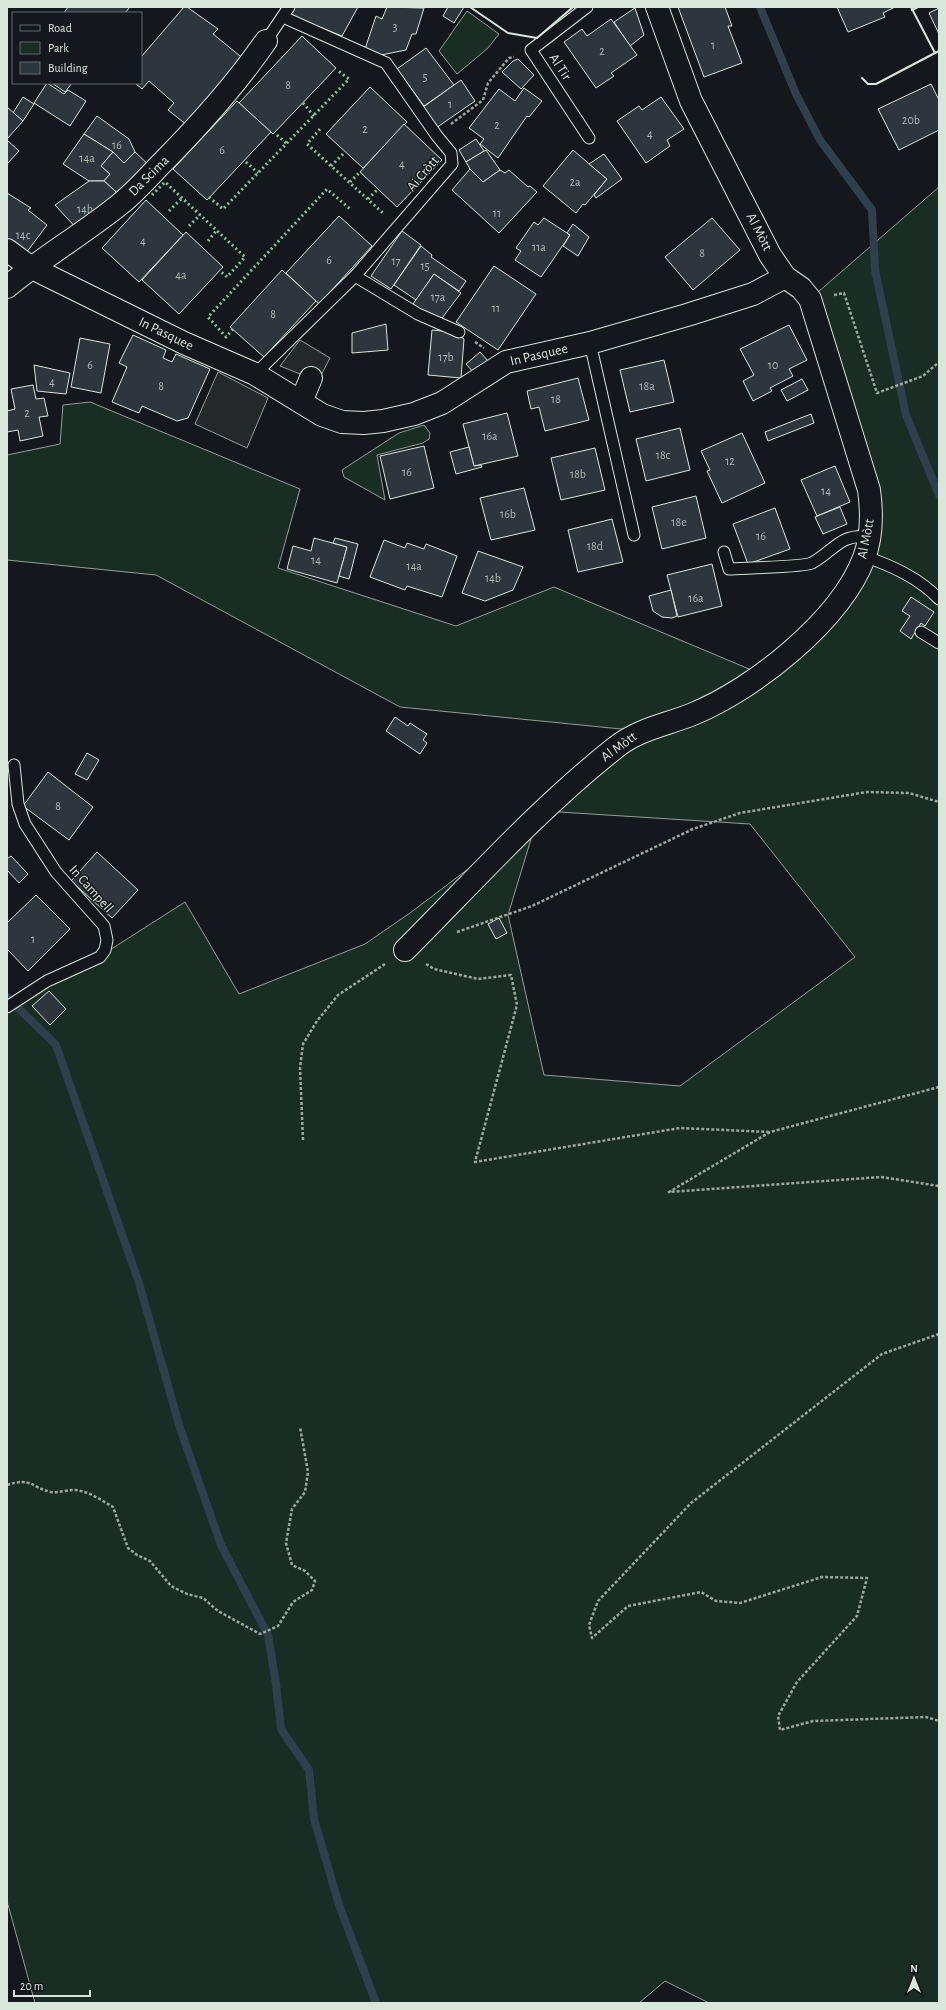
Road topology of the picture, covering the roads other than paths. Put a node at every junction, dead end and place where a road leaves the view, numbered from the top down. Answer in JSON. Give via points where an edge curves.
{"nodes":[{"id":1,"x":587,"y":7,"type":"edge"},
{"id":2,"x":656,"y":7,"type":"edge"},
{"id":3,"x":286,"y":12,"type":"edge"},
{"id":4,"x":266,"y":41,"type":"joint"},
{"id":5,"x":589,"y":138,"type":"dead end"},
{"id":6,"x":7,"y":250,"type":"edge"},
{"id":7,"x":30,"y":267,"type":"junction"},
{"id":8,"x":355,"y":276,"type":"junction"},
{"id":9,"x":785,"y":277,"type":"junction"},
{"id":10,"x":7,"y":287,"type":"edge"},
{"id":11,"x":459,"y":332,"type":"dead end"},
{"id":12,"x":590,"y":343,"type":"junction"},
{"id":13,"x":255,"y":374,"type":"junction"},
{"id":14,"x":311,"y":378,"type":"dead end"},
{"id":15,"x":301,"y":402,"type":"junction"},
{"id":16,"x":634,"y":536,"type":"dead end"},
{"id":17,"x":867,"y":547,"type":"junction"},
{"id":18,"x":724,"y":552,"type":"dead end"},
{"id":19,"x":939,"y":599,"type":"edge"},
{"id":20,"x":921,"y":632,"type":"dead end"},
{"id":21,"x":939,"y":643,"type":"edge"},
{"id":22,"x":14,"y":765,"type":"dead end"},
{"id":23,"x":405,"y":950,"type":"road end"},
{"id":24,"x":7,"y":1007,"type":"edge"}],
"edges":[{"from":1,"to":5,"type":"lane","name":"Al Tir","via":[[532,50]]},
{"from":2,"to":9,"type":"street","name":"Al Mòtt","via":[[691,101],[770,255]]},
{"from":3,"to":4,"type":"lane"},
{"from":3,"to":8,"type":"lane","name":"Ai Cròtt","via":[[386,63],[451,153],[452,164]]},
{"from":4,"to":7,"type":"street","name":"Da Scima","via":[[219,103],[121,204]]},
{"from":6,"to":7,"type":"street","name":"In Pasquee"},
{"from":7,"to":10,"type":"street","name":"Da Scima"},
{"from":7,"to":13,"type":"street","name":"In Pasquee","via":[[184,343]]},
{"from":8,"to":11,"type":"lane","via":[[418,314]]},
{"from":8,"to":13,"type":"lane","name":"Ai Cròtt"},
{"from":9,"to":12,"type":"street","name":"In Pasquee","via":[[753,294]]},
{"from":9,"to":17,"type":"street","name":"Al Mòtt","via":[[801,288],[810,299],[869,490],[871,517]]},
{"from":12,"to":15,"type":"street","name":"In Pasquee","via":[[506,362],[442,403],[414,414],[383,421],[342,422],[322,415]]},
{"from":12,"to":16,"type":"lane"},
{"from":13,"to":15,"type":"street","name":"In Pasquee"},
{"from":14,"to":15,"type":"street"},
{"from":17,"to":18,"type":"lane","via":[[859,536],[848,538],[811,564],[729,569]]},
{"from":17,"to":19,"type":"lane","via":[[929,589]]},
{"from":17,"to":23,"type":"street","name":"Al Mòtt","via":[[848,589],[818,625],[784,657],[722,699],[693,714],[642,731],[615,748],[538,816]]},
{"from":20,"to":21,"type":"lane"},
{"from":22,"to":24,"type":"lane","name":"In Campell","via":[[18,804],[25,824],[56,872],[104,926],[107,940],[100,957],[46,981]]}]}
